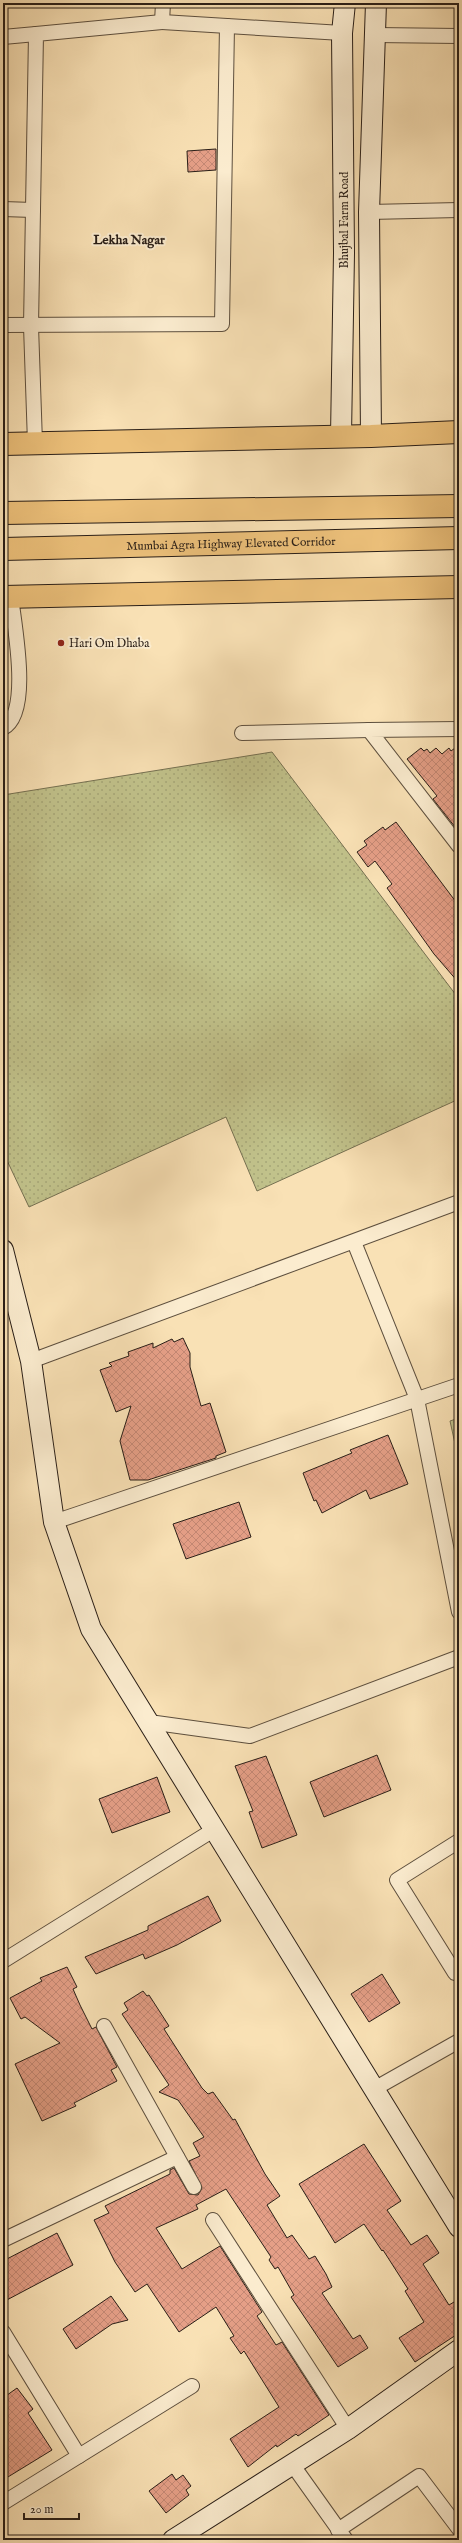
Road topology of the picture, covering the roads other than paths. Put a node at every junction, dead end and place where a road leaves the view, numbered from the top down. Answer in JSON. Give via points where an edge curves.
{"nodes":[{"id":1,"x":163,"y":3,"type":"edge"},
{"id":2,"x":344,"y":3,"type":"edge"},
{"id":3,"x":376,"y":3,"type":"edge"},
{"id":4,"x":162,"y":22,"type":"junction"},
{"id":5,"x":227,"y":26,"type":"junction"},
{"id":6,"x":36,"y":34,"type":"junction"},
{"id":7,"x":342,"y":34,"type":"junction"},
{"id":8,"x":375,"y":35,"type":"junction"},
{"id":9,"x":459,"y":36,"type":"edge"},
{"id":10,"x":3,"y":37,"type":"edge"},
{"id":11,"x":3,"y":209,"type":"edge"},
{"id":12,"x":33,"y":210,"type":"junction"},
{"id":13,"x":459,"y":210,"type":"edge"},
{"id":14,"x":369,"y":212,"type":"junction"},
{"id":15,"x":3,"y":324,"type":"edge"},
{"id":16,"x":31,"y":326,"type":"junction"},
{"id":17,"x":459,"y":432,"type":"edge"},
{"id":18,"x":342,"y":436,"type":"junction"},
{"id":19,"x":371,"y":436,"type":"junction"},
{"id":20,"x":34,"y":443,"type":"junction"},
{"id":21,"x":3,"y":444,"type":"edge"},
{"id":22,"x":459,"y":506,"type":"edge"},
{"id":23,"x":3,"y":513,"type":"edge"},
{"id":24,"x":459,"y":538,"type":"edge"},
{"id":25,"x":3,"y":549,"type":"edge"},
{"id":26,"x":459,"y":587,"type":"edge"},
{"id":27,"x":7,"y":597,"type":"edge"},
{"id":28,"x":3,"y":728,"type":"edge"},
{"id":29,"x":459,"y":729,"type":"edge"},
{"id":30,"x":369,"y":730,"type":"junction"},
{"id":31,"x":242,"y":733,"type":"dead end"},
{"id":32,"x":459,"y":846,"type":"edge"},
{"id":33,"x":459,"y":1202,"type":"edge"},
{"id":34,"x":354,"y":1242,"type":"junction"},
{"id":35,"x":3,"y":1250,"type":"edge"},
{"id":36,"x":31,"y":1361,"type":"junction"},
{"id":37,"x":459,"y":1385,"type":"edge"},
{"id":38,"x":417,"y":1399,"type":"junction"},
{"id":39,"x":54,"y":1522,"type":"junction"},
{"id":40,"x":459,"y":1612,"type":"edge"},
{"id":41,"x":459,"y":1657,"type":"edge"},
{"id":42,"x":149,"y":1722,"type":"junction"},
{"id":43,"x":215,"y":1829,"type":"junction"},
{"id":44,"x":459,"y":1841,"type":"edge"},
{"id":45,"x":3,"y":1961,"type":"edge"},
{"id":46,"x":458,"y":1975,"type":"edge"},
{"id":47,"x":104,"y":2026,"type":"dead end"},
{"id":48,"x":459,"y":2041,"type":"edge"},
{"id":49,"x":374,"y":2089,"type":"junction"},
{"id":50,"x":177,"y":2157,"type":"junction"},
{"id":51,"x":194,"y":2187,"type":"dead end"},
{"id":52,"x":213,"y":2220,"type":"dead end"},
{"id":53,"x":459,"y":2227,"type":"edge"},
{"id":54,"x":3,"y":2240,"type":"edge"},
{"id":55,"x":3,"y":2332,"type":"edge"},
{"id":56,"x":459,"y":2350,"type":"edge"},
{"id":57,"x":192,"y":2386,"type":"dead end"},
{"id":58,"x":348,"y":2429,"type":"junction"},
{"id":59,"x":79,"y":2456,"type":"junction"},
{"id":60,"x":292,"y":2464,"type":"junction"},
{"id":61,"x":3,"y":2503,"type":"edge"},
{"id":62,"x":459,"y":2529,"type":"edge"},
{"id":63,"x":342,"y":2535,"type":"edge"},
{"id":64,"x":173,"y":2540,"type":"edge"}],
"edges":[{"from":1,"to":4,"type":"street"},
{"from":2,"to":7,"type":"street","name":"Bhujbal Farm Road"},
{"from":3,"to":8,"type":"street"},
{"from":4,"to":5,"type":"street"},
{"from":4,"to":6,"type":"street"},
{"from":5,"to":7,"type":"street"},
{"from":5,"to":16,"type":"street","via":[[222,324]]},
{"from":6,"to":10,"type":"street"},
{"from":6,"to":12,"type":"street"},
{"from":7,"to":18,"type":"street","name":"Bhujbal Farm Road"},
{"from":8,"to":9,"type":"street"},
{"from":8,"to":14,"type":"street"},
{"from":11,"to":12,"type":"street"},
{"from":12,"to":16,"type":"street"},
{"from":13,"to":14,"type":"street"},
{"from":14,"to":19,"type":"street"},
{"from":15,"to":16,"type":"street"},
{"from":16,"to":20,"type":"street"},
{"from":17,"to":19,"type":"main road"},
{"from":18,"to":19,"type":"main road"},
{"from":18,"to":20,"type":"main road"},
{"from":20,"to":21,"type":"main road"},
{"from":22,"to":23,"type":"main road"},
{"from":24,"to":25,"type":"main road","name":"Mumbai Agra Highway Elevated Corridor"},
{"from":26,"to":27,"type":"main road"},
{"from":27,"to":28,"type":"street","via":[[20,687],[16,710]]},
{"from":29,"to":30,"type":"street"},
{"from":30,"to":31,"type":"street"},
{"from":30,"to":32,"type":"street"},
{"from":33,"to":34,"type":"street"},
{"from":34,"to":36,"type":"street"},
{"from":34,"to":38,"type":"street"},
{"from":35,"to":36,"type":"street"},
{"from":36,"to":39,"type":"street"},
{"from":37,"to":38,"type":"street"},
{"from":38,"to":39,"type":"street"},
{"from":38,"to":40,"type":"street"},
{"from":39,"to":42,"type":"street","via":[[92,1629]]},
{"from":41,"to":42,"type":"street","via":[[250,1736]]},
{"from":42,"to":43,"type":"street"},
{"from":43,"to":45,"type":"street"},
{"from":43,"to":49,"type":"street"},
{"from":44,"to":46,"type":"street","via":[[397,1880]]},
{"from":47,"to":50,"type":"street"},
{"from":48,"to":49,"type":"street"},
{"from":49,"to":53,"type":"street"},
{"from":50,"to":51,"type":"street"},
{"from":50,"to":54,"type":"street"},
{"from":52,"to":58,"type":"street"},
{"from":55,"to":59,"type":"street"},
{"from":56,"to":58,"type":"street"},
{"from":57,"to":59,"type":"street"},
{"from":58,"to":60,"type":"street"},
{"from":59,"to":61,"type":"street"},
{"from":60,"to":63,"type":"street"},
{"from":60,"to":64,"type":"street"},
{"from":62,"to":63,"type":"street","via":[[420,2476]]}]}
